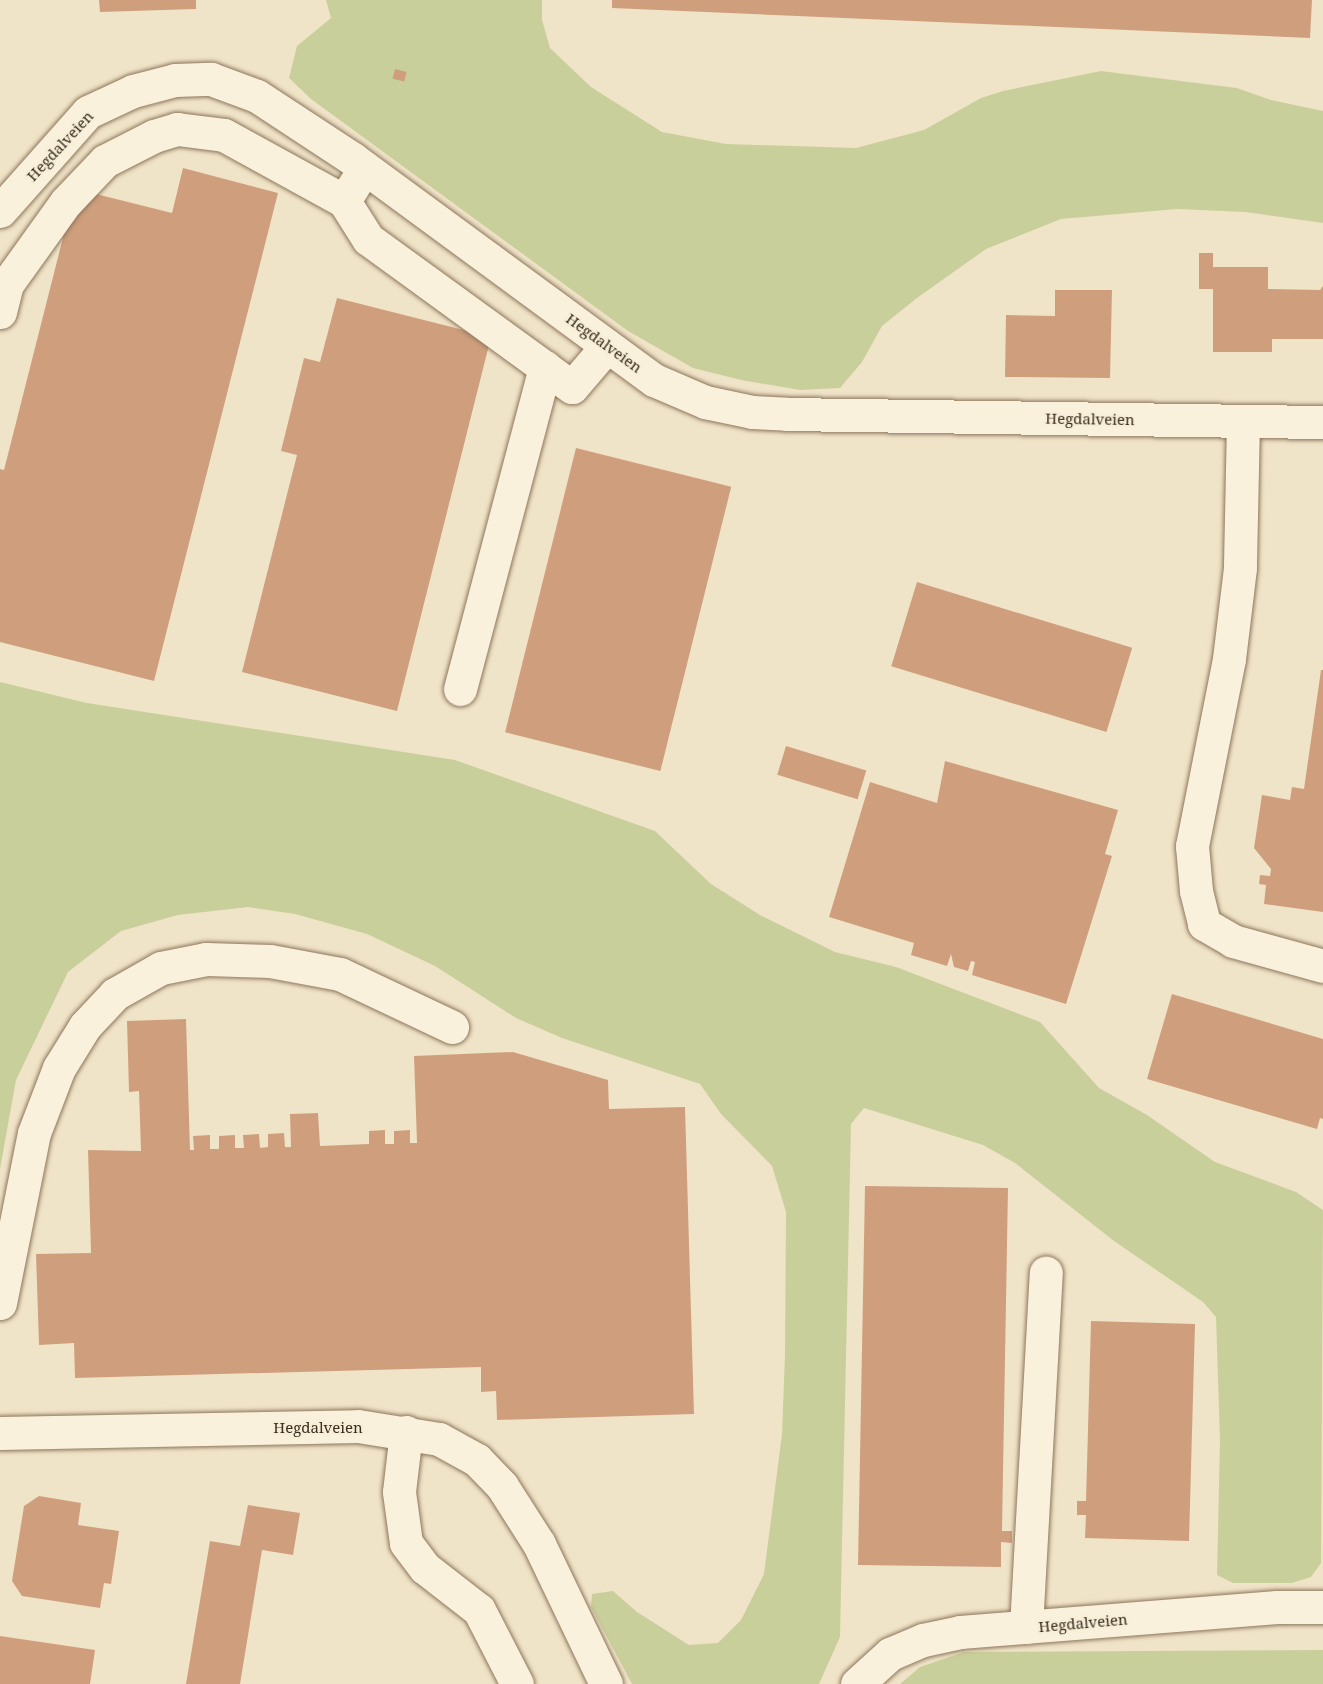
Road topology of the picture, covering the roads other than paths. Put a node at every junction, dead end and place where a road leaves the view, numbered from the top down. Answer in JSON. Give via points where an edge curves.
{"nodes":[{"id":1,"x":365,"y":168,"type":"junction"},
{"id":2,"x":344,"y":201,"type":"junction"},
{"id":3,"x":0,"y":211,"type":"edge"},
{"id":4,"x":0,"y":312,"type":"edge"},
{"id":5,"x":607,"y":346,"type":"junction"},
{"id":6,"x":545,"y":367,"type":"junction"},
{"id":7,"x":1243,"y":421,"type":"junction"},
{"id":8,"x":1323,"y":422,"type":"edge"},
{"id":9,"x":460,"y":689,"type":"dead end"},
{"id":10,"x":1323,"y":966,"type":"edge"},
{"id":11,"x":452,"y":1027,"type":"dead end"},
{"id":12,"x":1046,"y":1273,"type":"dead end"},
{"id":13,"x":0,"y":1303,"type":"edge"},
{"id":14,"x":406,"y":1432,"type":"junction"},
{"id":15,"x":0,"y":1434,"type":"edge"},
{"id":16,"x":1323,"y":1607,"type":"edge"},
{"id":17,"x":1026,"y":1627,"type":"junction"},
{"id":18,"x":517,"y":1684,"type":"edge"},
{"id":19,"x":606,"y":1684,"type":"edge"},
{"id":20,"x":857,"y":1684,"type":"edge"}],
"edges":[{"from":1,"to":2,"type":"street"},
{"from":1,"to":3,"type":"street","name":"Hegdalveien","via":[[257,96],[211,79],[175,80],[134,91],[88,112]]},
{"from":1,"to":5,"type":"street","name":"Hegdalveien"},
{"from":2,"to":4,"type":"street","via":[[224,135],[177,129],[154,136],[105,161],[66,202],[7,284]]},
{"from":2,"to":6,"type":"street","via":[[368,239]]},
{"from":5,"to":6,"type":"street","via":[[572,387]]},
{"from":5,"to":7,"type":"street","name":"Hegdalveien","via":[[654,380],[705,402],[752,412]]},
{"from":6,"to":9,"type":"street"},
{"from":7,"to":8,"type":"street","name":"Hegdalveien"},
{"from":7,"to":10,"type":"street","via":[[1240,568],[1229,659],[1193,836],[1196,891],[1204,924],[1233,941]]},
{"from":11,"to":13,"type":"street","via":[[340,974],[270,961],[206,959],[161,968],[115,994],[85,1026],[59,1068],[34,1133]]},
{"from":12,"to":17,"type":"street"},
{"from":14,"to":15,"type":"street","name":"Hegdalveien","via":[[358,1426]]},
{"from":14,"to":18,"type":"street","via":[[399,1492],[406,1543],[425,1568],[479,1610]]},
{"from":14,"to":19,"type":"street","name":"Hegdalveien","via":[[439,1439],[477,1460],[502,1486],[539,1544]]},
{"from":16,"to":17,"type":"street","name":"Hegdalveien","via":[[1276,1607]]},
{"from":17,"to":20,"type":"street","name":"Hegdalveien","via":[[960,1632],[923,1640],[890,1654]]}]}
